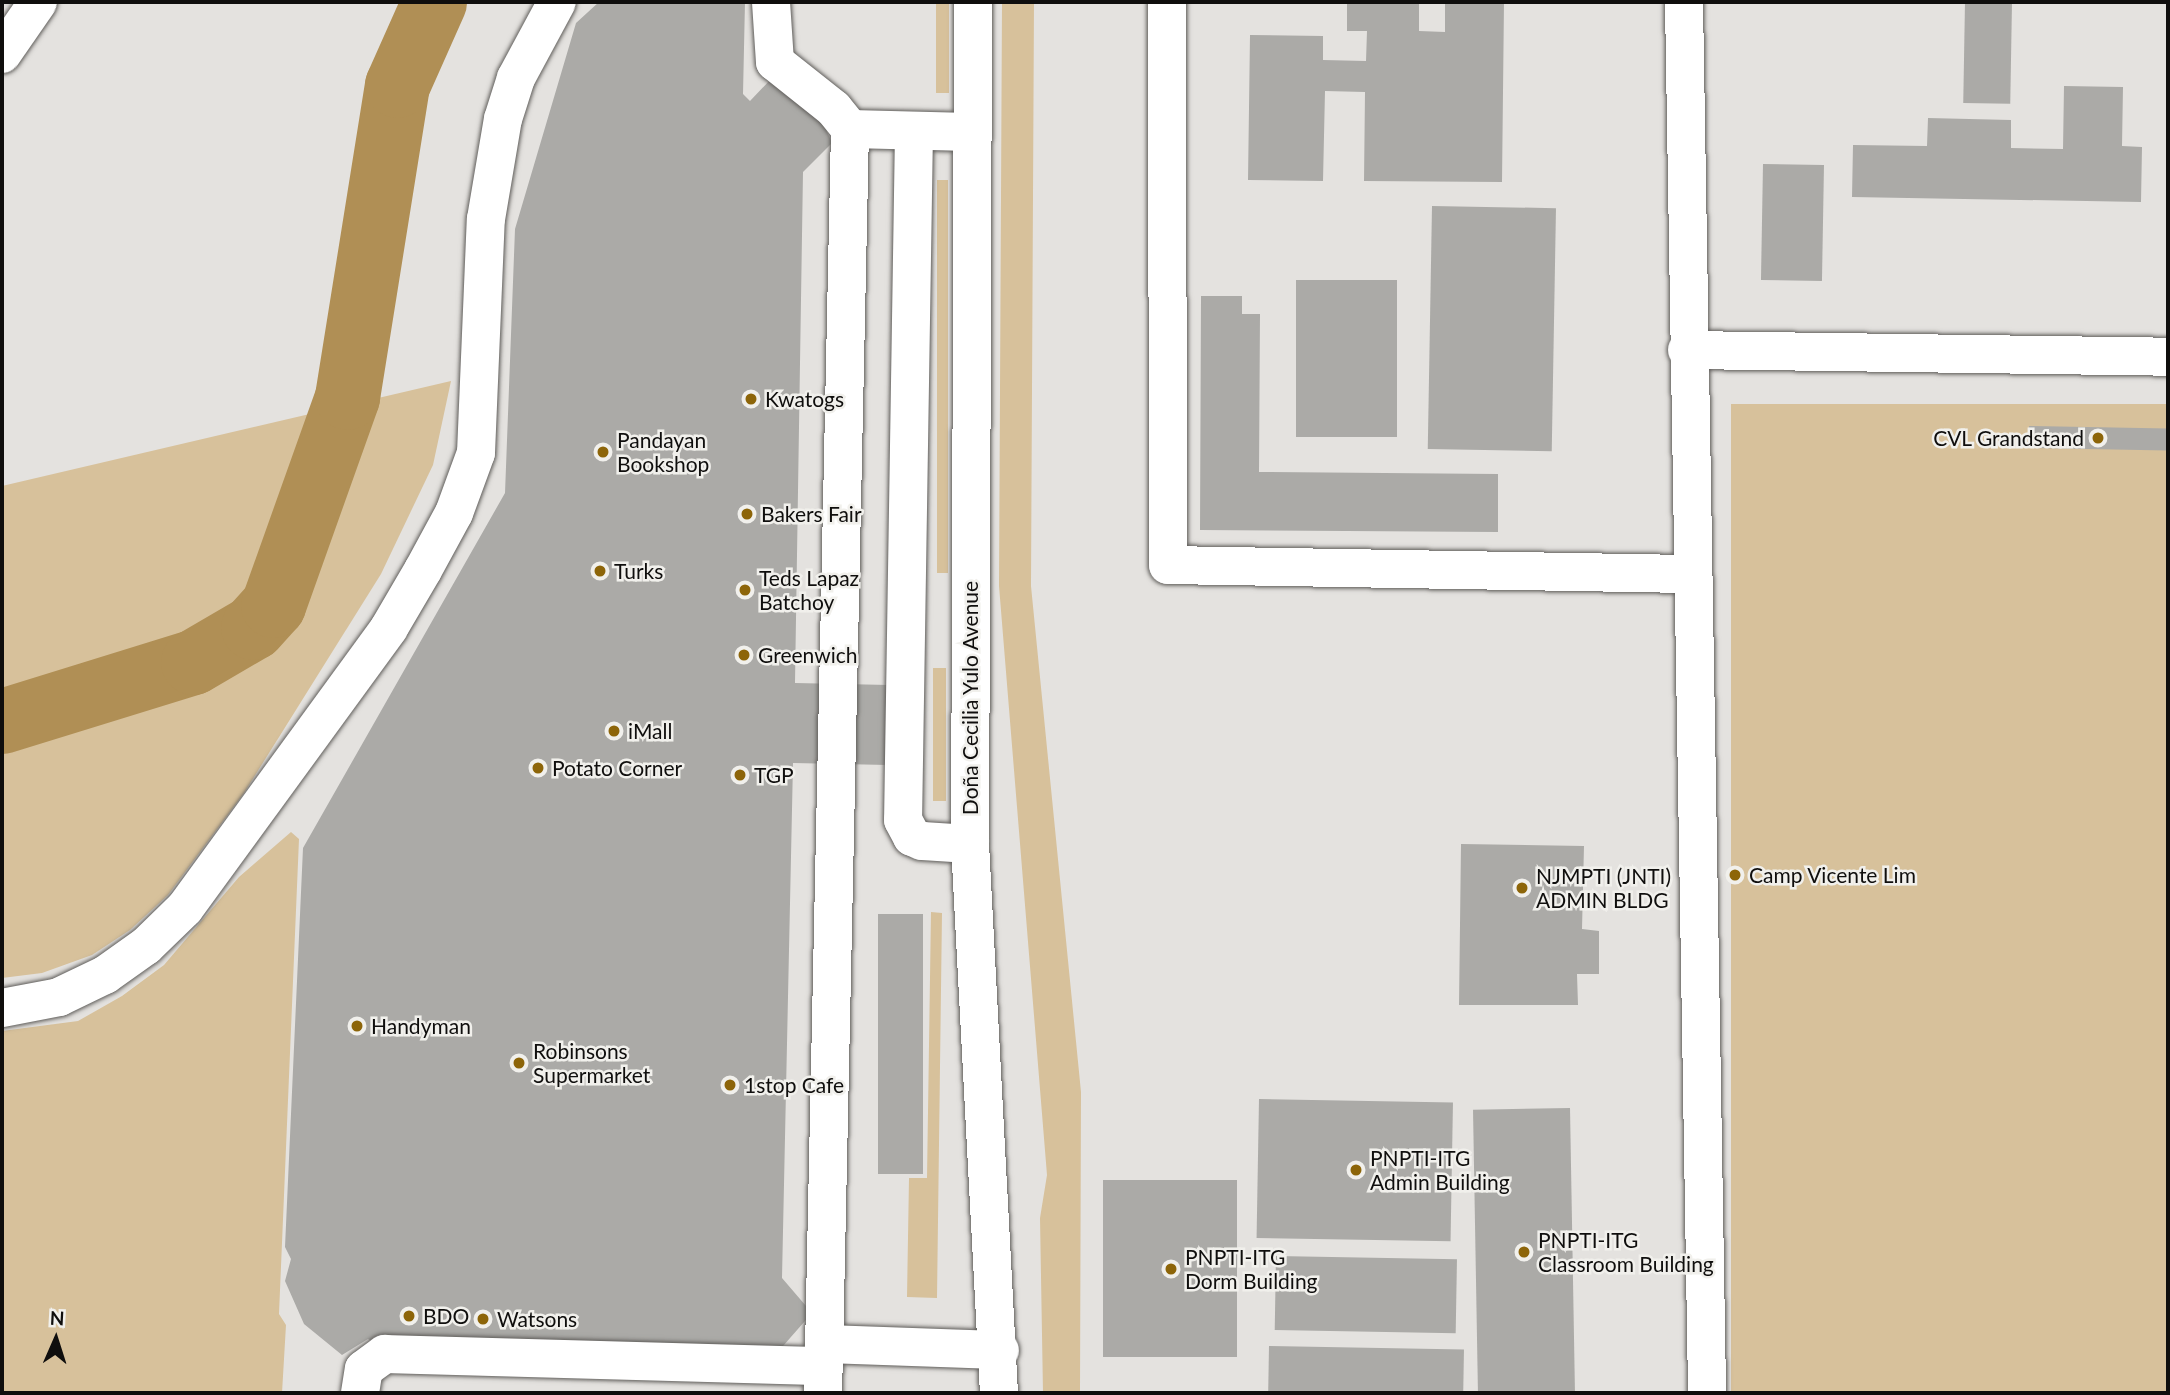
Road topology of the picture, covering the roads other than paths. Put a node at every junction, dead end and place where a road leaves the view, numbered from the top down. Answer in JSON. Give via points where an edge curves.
{"nodes":[{"id":1,"x":38,"y":2,"type":"edge"},
{"id":2,"x":557,"y":2,"type":"edge"},
{"id":3,"x":771,"y":2,"type":"edge"},
{"id":4,"x":973,"y":2,"type":"edge"},
{"id":5,"x":1167,"y":2,"type":"edge"},
{"id":6,"x":1684,"y":2,"type":"edge"},
{"id":7,"x":2,"y":54,"type":"edge"},
{"id":8,"x":850,"y":129,"type":"junction"},
{"id":9,"x":914,"y":131,"type":"junction"},
{"id":10,"x":971,"y":132,"type":"junction"},
{"id":11,"x":1687,"y":350,"type":"junction"},
{"id":12,"x":2168,"y":357,"type":"edge"},
{"id":13,"x":1691,"y":574,"type":"junction"},
{"id":14,"x":970,"y":844,"type":"junction"},
{"id":15,"x":2,"y":1008,"type":"edge"},
{"id":16,"x":1000,"y":1350,"type":"junction"},
{"id":17,"x":824,"y":1368,"type":"edge"},
{"id":18,"x":359,"y":1393,"type":"edge"},
{"id":19,"x":999,"y":1393,"type":"edge"},
{"id":20,"x":1707,"y":1393,"type":"edge"}],
"edges":[{"from":1,"to":7,"type":"street"},
{"from":2,"to":15,"type":"street","via":[[516,78],[503,119],[486,219],[476,453],[454,513],[423,570],[373,650],[185,908],[146,946],[105,975],[59,998]]},
{"from":3,"to":8,"type":"street","via":[[775,62],[834,109]]},
{"from":4,"to":10,"type":"street","name":"Doña Cecilia Yulo Avenue"},
{"from":5,"to":13,"type":"street","via":[[1168,565]]},
{"from":6,"to":11,"type":"street"},
{"from":8,"to":9,"type":"street"},
{"from":8,"to":17,"type":"street"},
{"from":9,"to":10,"type":"street"},
{"from":9,"to":14,"type":"street","via":[[903,820],[912,837],[922,841]]},
{"from":10,"to":14,"type":"street","name":"Doña Cecilia Yulo Avenue"},
{"from":11,"to":12,"type":"street"},
{"from":11,"to":13,"type":"street"},
{"from":13,"to":20,"type":"street"},
{"from":14,"to":16,"type":"street","name":"Doña Cecilia Yulo Avenue"},
{"from":16,"to":17,"type":"street"},
{"from":16,"to":19,"type":"street","name":"Doña Cecilia Yulo Avenue"},
{"from":17,"to":18,"type":"street","via":[[386,1354],[364,1369]]}]}
